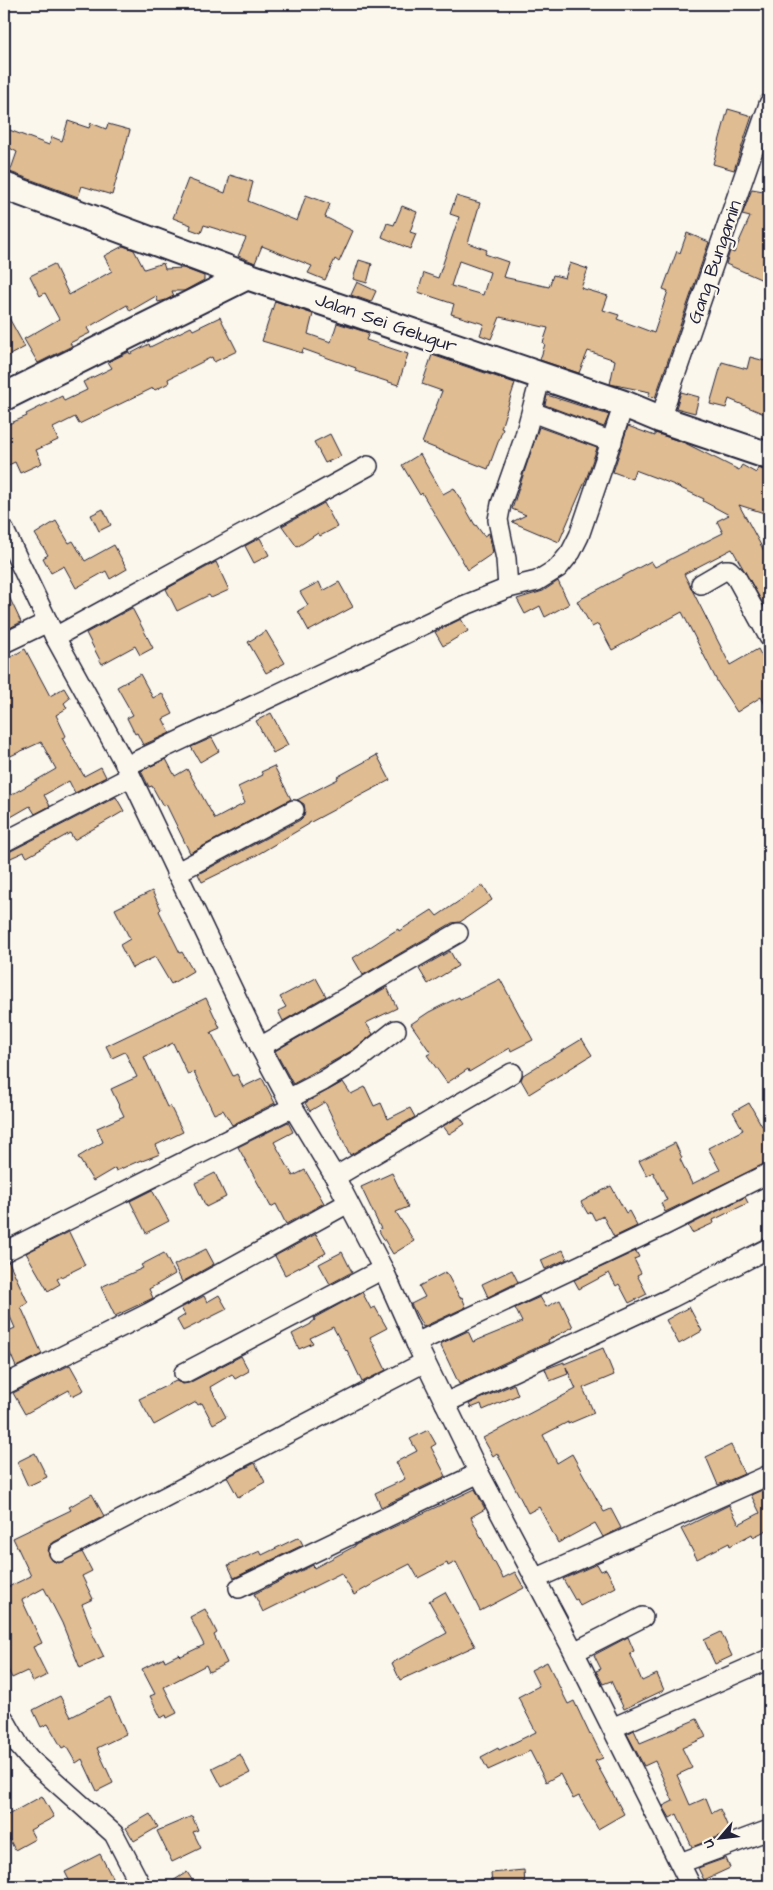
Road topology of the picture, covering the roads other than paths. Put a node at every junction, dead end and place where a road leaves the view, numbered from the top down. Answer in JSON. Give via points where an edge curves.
{"nodes":[{"id":1,"x":769,"y":104,"type":"edge"},
{"id":2,"x":4,"y":186,"type":"edge"},
{"id":3,"x":247,"y":276,"type":"junction"},
{"id":4,"x":541,"y":376,"type":"junction"},
{"id":5,"x":4,"y":397,"type":"edge"},
{"id":6,"x":624,"y":404,"type":"junction"},
{"id":7,"x":532,"y":412,"type":"junction"},
{"id":8,"x":660,"y":419,"type":"junction"},
{"id":9,"x":612,"y":442,"type":"junction"},
{"id":10,"x":769,"y":456,"type":"edge"},
{"id":11,"x":368,"y":466,"type":"dead end"},
{"id":12,"x":4,"y":530,"type":"edge"},
{"id":13,"x":701,"y":584,"type":"dead end"},
{"id":14,"x":508,"y":588,"type":"junction"},
{"id":15,"x":51,"y":630,"type":"junction"},
{"id":16,"x":769,"y":637,"type":"edge"},
{"id":17,"x":4,"y":643,"type":"edge"},
{"id":18,"x":128,"y":771,"type":"junction"},
{"id":19,"x":294,"y":810,"type":"dead end"},
{"id":20,"x":4,"y":842,"type":"edge"},
{"id":21,"x":176,"y":873,"type":"junction"},
{"id":22,"x":458,"y":933,"type":"dead end"},
{"id":23,"x":396,"y":1030,"type":"dead end"},
{"id":24,"x":260,"y":1047,"type":"junction"},
{"id":25,"x":512,"y":1073,"type":"dead end"},
{"id":26,"x":290,"y":1103,"type":"junction"},
{"id":27,"x":769,"y":1173,"type":"edge"},
{"id":28,"x":335,"y":1177,"type":"junction"},
{"id":29,"x":348,"y":1203,"type":"junction"},
{"id":30,"x":769,"y":1248,"type":"edge"},
{"id":31,"x":4,"y":1252,"type":"edge"},
{"id":32,"x":383,"y":1269,"type":"junction"},
{"id":33,"x":416,"y":1343,"type":"junction"},
{"id":34,"x":425,"y":1362,"type":"junction"},
{"id":35,"x":184,"y":1373,"type":"dead end"},
{"id":36,"x":4,"y":1385,"type":"edge"},
{"id":37,"x":445,"y":1402,"type":"junction"},
{"id":38,"x":479,"y":1473,"type":"junction"},
{"id":39,"x":769,"y":1475,"type":"edge"},
{"id":40,"x":59,"y":1552,"type":"dead end"},
{"id":41,"x":535,"y":1579,"type":"junction"},
{"id":42,"x":239,"y":1588,"type":"dead end"},
{"id":43,"x":643,"y":1617,"type":"dead end"},
{"id":44,"x":574,"y":1652,"type":"junction"},
{"id":45,"x":769,"y":1659,"type":"edge"},
{"id":46,"x":4,"y":1722,"type":"edge"},
{"id":47,"x":612,"y":1728,"type":"junction"},
{"id":48,"x":769,"y":1830,"type":"edge"},
{"id":49,"x":680,"y":1864,"type":"junction"},
{"id":50,"x":141,"y":1886,"type":"edge"},
{"id":51,"x":691,"y":1886,"type":"edge"}],
"edges":[{"from":1,"to":8,"type":"street","name":"Gang Bungamin"},
{"from":2,"to":3,"type":"main road","name":"Jalan Sei Gelugur"},
{"from":3,"to":4,"type":"main road","name":"Jalan Sei Gelugur"},
{"from":3,"to":5,"type":"main road"},
{"from":4,"to":6,"type":"main road","name":"Jalan Sei Gelugur"},
{"from":4,"to":7,"type":"street"},
{"from":6,"to":8,"type":"main road","name":"Jalan Sei Gelugur"},
{"from":6,"to":9,"type":"street"},
{"from":7,"to":9,"type":"street"},
{"from":7,"to":14,"type":"street","via":[[498,520]]},
{"from":8,"to":10,"type":"main road","name":"Jalan Sei Gelugur"},
{"from":9,"to":14,"type":"street","via":[[571,552],[558,568],[538,581]]},
{"from":11,"to":15,"type":"street"},
{"from":12,"to":15,"type":"street"},
{"from":13,"to":16,"type":"street","via":[[729,570]]},
{"from":14,"to":18,"type":"street","via":[[463,606]]},
{"from":15,"to":17,"type":"street"},
{"from":15,"to":18,"type":"street"},
{"from":18,"to":20,"type":"street"},
{"from":18,"to":21,"type":"street"},
{"from":19,"to":21,"type":"street"},
{"from":21,"to":24,"type":"street"},
{"from":22,"to":24,"type":"street"},
{"from":23,"to":26,"type":"street","via":[[359,1059]]},
{"from":24,"to":26,"type":"street"},
{"from":25,"to":28,"type":"street"},
{"from":26,"to":28,"type":"street"},
{"from":26,"to":31,"type":"street"},
{"from":27,"to":33,"type":"street"},
{"from":28,"to":29,"type":"street"},
{"from":29,"to":32,"type":"street"},
{"from":29,"to":36,"type":"street","via":[[149,1313]]},
{"from":30,"to":37,"type":"street","via":[[671,1298]]},
{"from":32,"to":33,"type":"street"},
{"from":32,"to":35,"type":"street"},
{"from":33,"to":34,"type":"street"},
{"from":34,"to":37,"type":"street"},
{"from":34,"to":40,"type":"street"},
{"from":37,"to":38,"type":"street"},
{"from":38,"to":41,"type":"street"},
{"from":38,"to":42,"type":"street"},
{"from":39,"to":41,"type":"street"},
{"from":41,"to":44,"type":"street"},
{"from":43,"to":44,"type":"street"},
{"from":44,"to":47,"type":"street"},
{"from":45,"to":47,"type":"street"},
{"from":46,"to":50,"type":"street","via":[[30,1759],[114,1834]]},
{"from":47,"to":49,"type":"street"},
{"from":48,"to":49,"type":"street"},
{"from":49,"to":51,"type":"street"}]}
